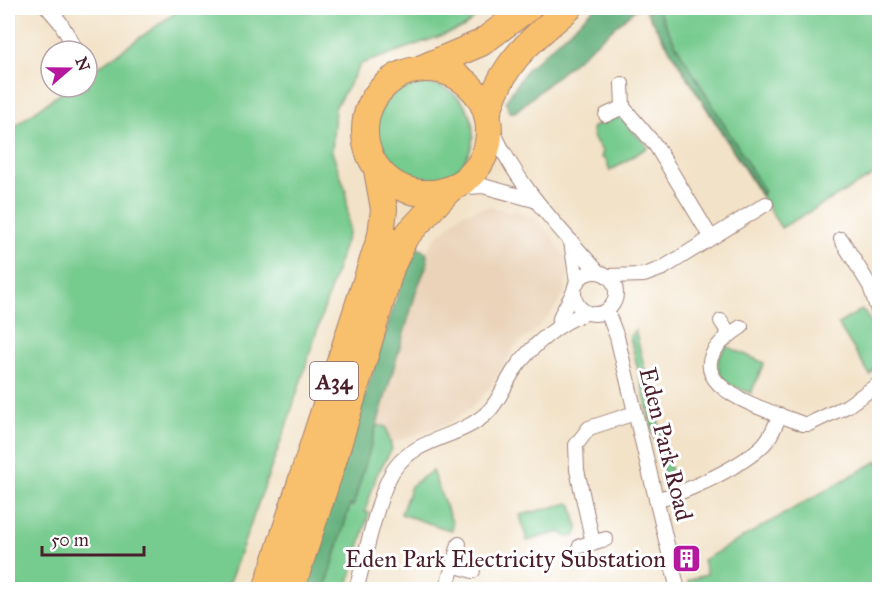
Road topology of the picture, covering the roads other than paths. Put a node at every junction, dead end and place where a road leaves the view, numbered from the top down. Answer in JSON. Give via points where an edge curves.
{"nodes":[{"id":1,"x":48,"y":8,"type":"edge"},
{"id":2,"x":528,"y":8,"type":"edge"},
{"id":3,"x":568,"y":8,"type":"edge"},
{"id":4,"x":70,"y":39,"type":"edge"},
{"id":5,"x":419,"y":69,"type":"junction"},
{"id":6,"x":622,"y":84,"type":"dead end"},
{"id":7,"x":623,"y":107,"type":"junction"},
{"id":8,"x":606,"y":115,"type":"dead end"},
{"id":9,"x":489,"y":119,"type":"junction"},
{"id":10,"x":377,"y":170,"type":"junction"},
{"id":11,"x":451,"y":189,"type":"junction"},
{"id":12,"x":534,"y":200,"type":"junction"},
{"id":13,"x":766,"y":204,"type":"dead end"},
{"id":14,"x":710,"y":237,"type":"junction"},
{"id":15,"x":841,"y":239,"type":"dead end"},
{"id":16,"x":571,"y":241,"type":"junction"},
{"id":17,"x":602,"y":274,"type":"junction"},
{"id":18,"x":644,"y":275,"type":"junction"},
{"id":19,"x":575,"y":288,"type":"junction"},
{"id":20,"x":616,"y":294,"type":"junction"},
{"id":21,"x":607,"y":311,"type":"junction"},
{"id":22,"x":586,"y":313,"type":"junction"},
{"id":23,"x":879,"y":317,"type":"edge"},
{"id":24,"x":721,"y":321,"type":"dead end"},
{"id":25,"x":558,"y":327,"type":"junction"},
{"id":26,"x":879,"y":383,"type":"edge"},
{"id":27,"x":635,"y":413,"type":"junction"},
{"id":28,"x":780,"y":415,"type":"junction"},
{"id":29,"x":656,"y":499,"type":"junction"},
{"id":30,"x":593,"y":542,"type":"dead end"},
{"id":31,"x":459,"y":544,"type":"dead end"},
{"id":32,"x":453,"y":565,"type":"junction"},
{"id":33,"x":473,"y":571,"type":"dead end"},
{"id":34,"x":267,"y":590,"type":"edge"},
{"id":35,"x":291,"y":590,"type":"edge"},
{"id":36,"x":356,"y":590,"type":"edge"},
{"id":37,"x":446,"y":590,"type":"edge"},
{"id":38,"x":678,"y":590,"type":"edge"}],
"edges":[{"from":1,"to":4,"type":"street"},
{"from":2,"to":5,"type":"highway","number":"A34","via":[[481,43]]},
{"from":3,"to":9,"type":"highway","number":"A34","via":[[510,64],[494,90]]},
{"from":5,"to":9,"type":"highway","via":[[435,69],[459,78],[474,90]]},
{"from":5,"to":10,"type":"highway","number":"A34","via":[[384,86],[369,109],[364,136]]},
{"from":6,"to":7,"type":"street"},
{"from":7,"to":8,"type":"street"},
{"from":7,"to":14,"type":"street","via":[[656,146]]},
{"from":9,"to":11,"type":"highway","number":"A34","via":[[489,140],[482,161],[469,178]]},
{"from":9,"to":12,"type":"street","via":[[508,164]]},
{"from":10,"to":11,"type":"highway","via":[[394,185],[414,193]]},
{"from":10,"to":34,"type":"highway","number":"A34","via":[[383,201],[381,235]]},
{"from":11,"to":12,"type":"street","via":[[483,186]]},
{"from":11,"to":35,"type":"highway","number":"A34","via":[[405,237],[391,268]]},
{"from":12,"to":16,"type":"street"},
{"from":13,"to":14,"type":"street"},
{"from":14,"to":18,"type":"street","via":[[677,261]]},
{"from":15,"to":23,"type":"street","via":[[856,252]]},
{"from":16,"to":17,"type":"street"},
{"from":16,"to":19,"type":"street"},
{"from":17,"to":18,"type":"street"},
{"from":17,"to":19,"type":"street","via":[[586,274]]},
{"from":17,"to":20,"type":"street","via":[[614,284]]},
{"from":18,"to":20,"type":"street"},
{"from":19,"to":22,"type":"street","via":[[577,305]]},
{"from":19,"to":25,"type":"street"},
{"from":20,"to":21,"type":"street"},
{"from":21,"to":22,"type":"street"},
{"from":21,"to":27,"type":"street","name":"Eden Park Road"},
{"from":22,"to":25,"type":"street"},
{"from":24,"to":28,"type":"street","via":[[735,331],[712,352],[711,368],[718,385],[734,397]]},
{"from":25,"to":36,"type":"street","via":[[521,361],[497,400],[479,420],[417,449],[396,466],[386,483]]},
{"from":26,"to":28,"type":"street","via":[[819,421],[803,424]]},
{"from":27,"to":29,"type":"street","name":"Eden Park Road"},
{"from":27,"to":30,"type":"street","via":[[589,428],[576,445],[577,470]]},
{"from":28,"to":29,"type":"street","via":[[767,440],[752,454],[685,492]]},
{"from":29,"to":38,"type":"street","name":"Eden Park Road"},
{"from":31,"to":32,"type":"street"},
{"from":32,"to":33,"type":"street"},
{"from":32,"to":37,"type":"street"}]}
